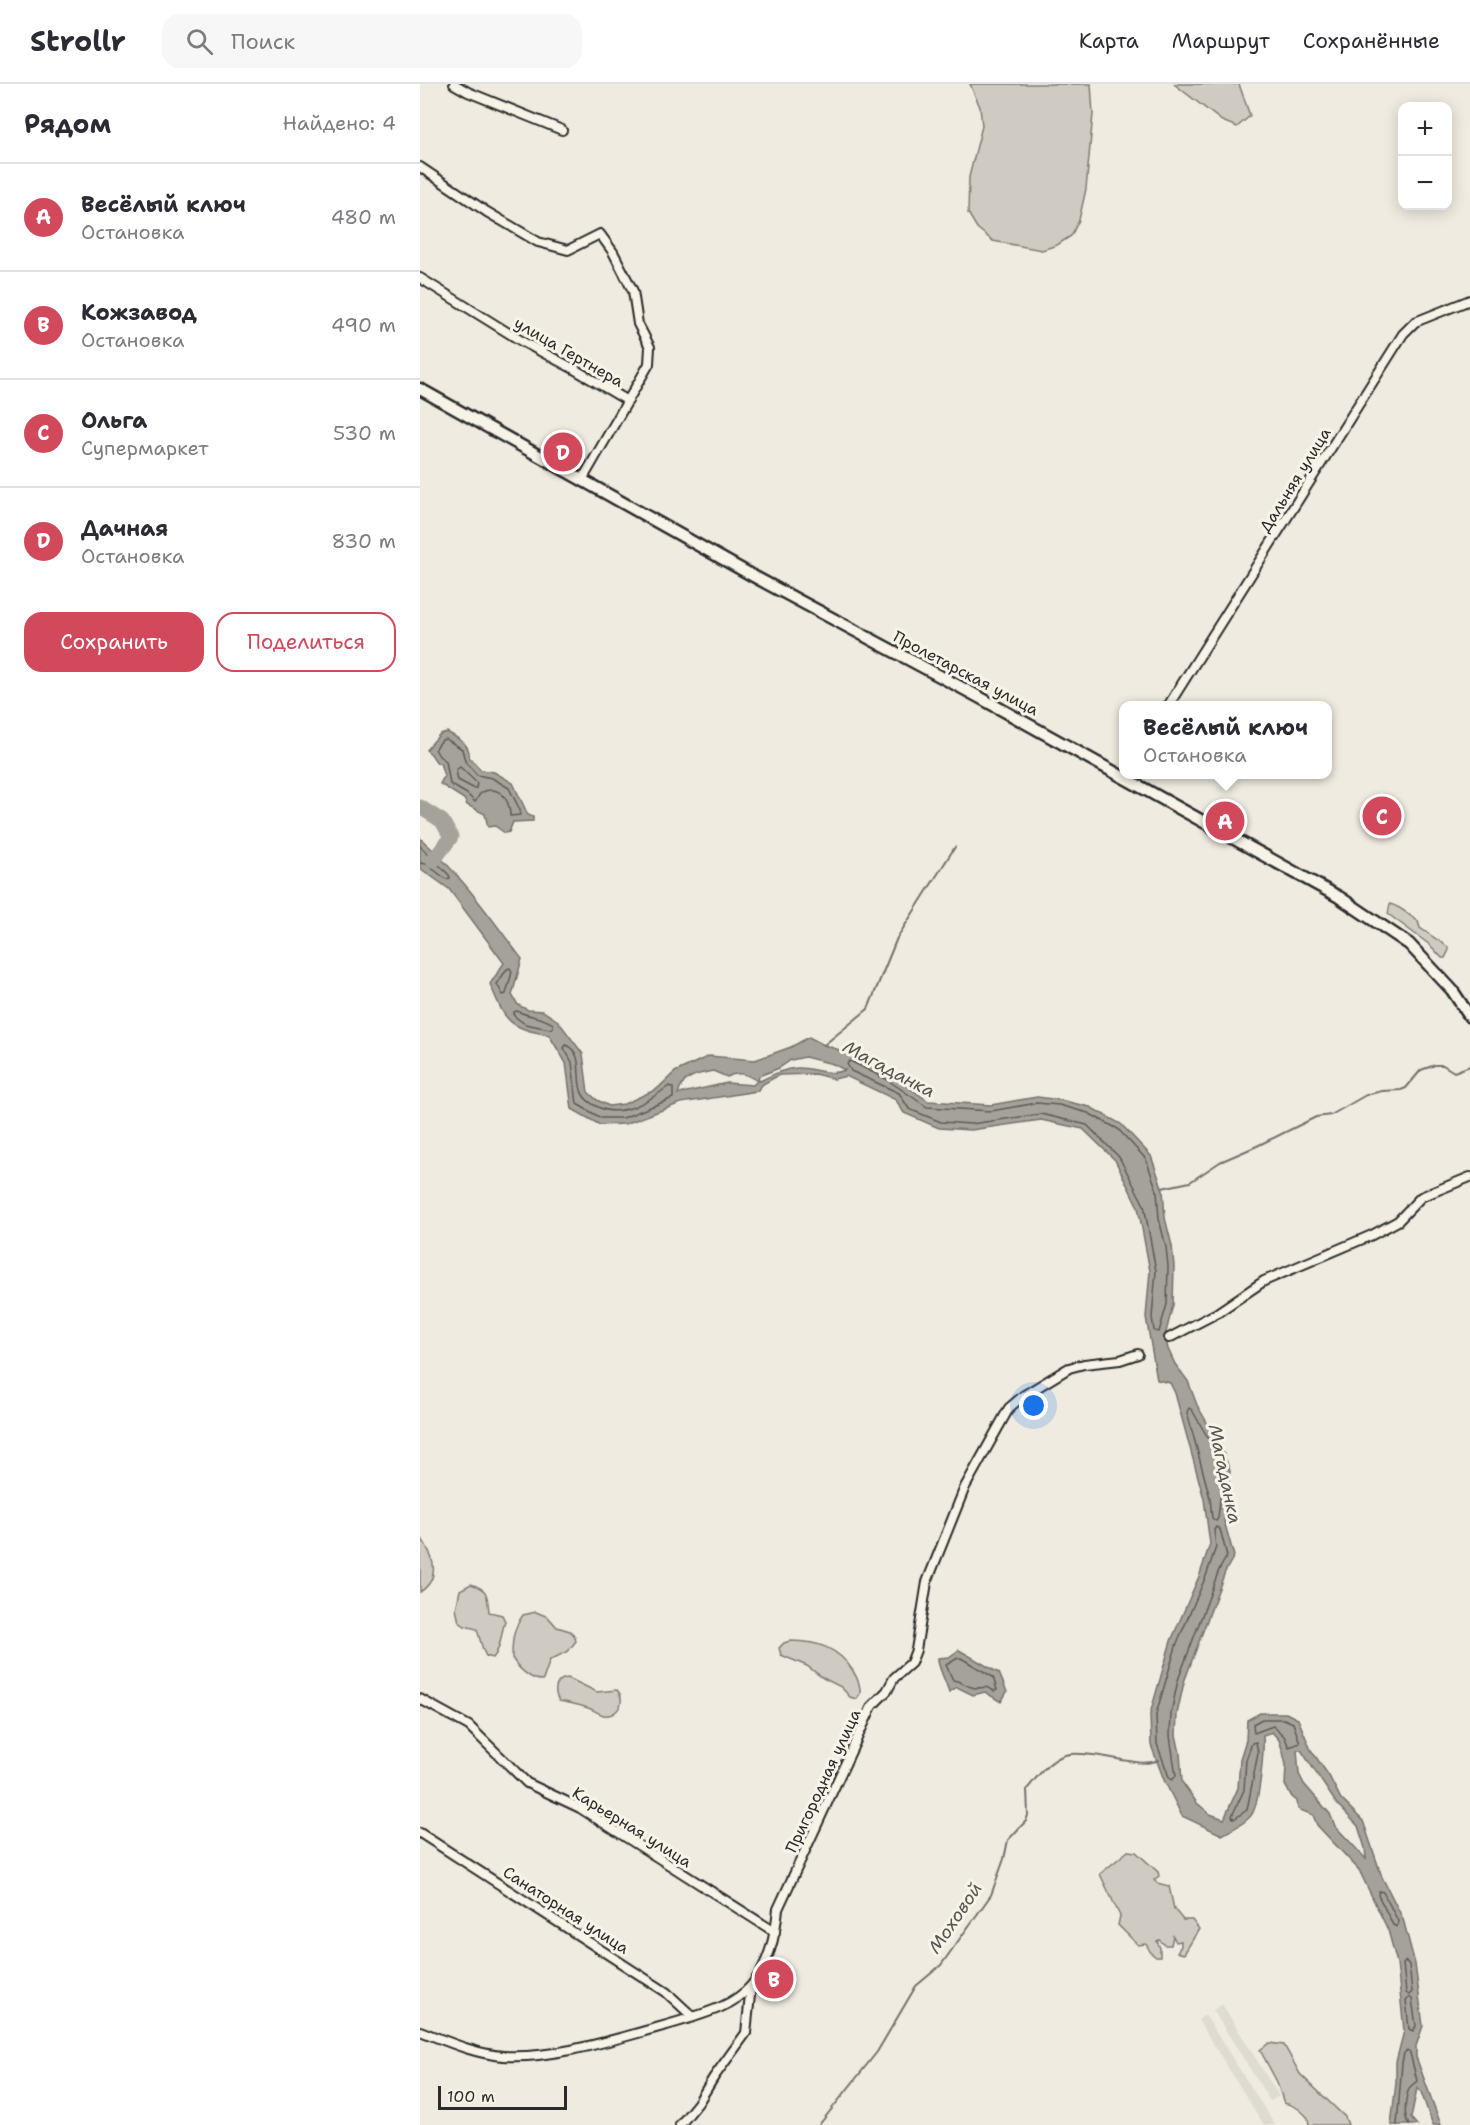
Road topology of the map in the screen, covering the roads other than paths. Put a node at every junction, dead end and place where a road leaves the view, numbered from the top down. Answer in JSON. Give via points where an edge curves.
{"nodes":[{"id":1,"x":454,"y":84,"type":"edge"},
{"id":2,"x":562,"y":130,"type":"dead end"},
{"id":3,"x":420,"y":167,"type":"edge"},
{"id":4,"x":420,"y":278,"type":"edge"},
{"id":5,"x":1470,"y":300,"type":"edge"},
{"id":6,"x":420,"y":389,"type":"edge"},
{"id":7,"x":628,"y":401,"type":"junction"},
{"id":8,"x":582,"y":480,"type":"junction"},
{"id":9,"x":1171,"y":701,"type":"edge"},
{"id":10,"x":1119,"y":774,"type":"edge"},
{"id":11,"x":1128,"y":779,"type":"edge"},
{"id":12,"x":1470,"y":1017,"type":"edge"},
{"id":13,"x":1470,"y":1177,"type":"edge"},
{"id":14,"x":1168,"y":1338,"type":"dead end"},
{"id":15,"x":1138,"y":1354,"type":"dead end"},
{"id":16,"x":420,"y":1699,"type":"edge"},
{"id":17,"x":420,"y":1833,"type":"edge"},
{"id":18,"x":775,"y":1932,"type":"junction"},
{"id":19,"x":750,"y":1986,"type":"junction"},
{"id":20,"x":693,"y":2017,"type":"junction"},
{"id":21,"x":420,"y":2031,"type":"edge"},
{"id":22,"x":680,"y":2125,"type":"edge"}],
"edges":[{"from":1,"to":2,"type":"street"},
{"from":3,"to":7,"type":"street","via":[[538,242],[568,250],[600,234],[633,291],[638,324],[650,347],[649,364]]},
{"from":4,"to":7,"type":"street","name":"улица Гертнера"},
{"from":5,"to":9,"type":"street","name":"Дальняя улица","via":[[1415,322],[1403,334]]},
{"from":6,"to":8,"type":"main road","name":"Пролетарская улица"},
{"from":7,"to":8,"type":"street","name":"улица Гертнера"},
{"from":8,"to":10,"type":"main road","name":"Пролетарская улица"},
{"from":11,"to":12,"type":"main road","name":"Пролетарская улица","via":[[1339,897],[1389,930],[1425,960]]},
{"from":13,"to":14,"type":"street","via":[[1421,1197],[1398,1221],[1372,1235],[1263,1281],[1217,1313]]},
{"from":15,"to":18,"type":"street","name":"Пригородная улица","via":[[1069,1368],[1009,1408],[965,1487],[927,1582],[911,1663],[872,1706],[778,1910]]},
{"from":16,"to":18,"type":"street","name":"Карьерная улица","via":[[469,1726],[527,1783],[580,1808]]},
{"from":17,"to":20,"type":"street","name":"Санаторная улица","via":[[666,1992]]},
{"from":18,"to":19,"type":"street","name":"Пригородная улица","via":[[763,1969]]},
{"from":19,"to":20,"type":"street","name":"Пригородная улица","via":[[727,2004]]},
{"from":19,"to":22,"type":"street","via":[[746,2033]]},
{"from":20,"to":21,"type":"street","name":"Пригородная улица","via":[[590,2044],[516,2056],[483,2052]]}]}
